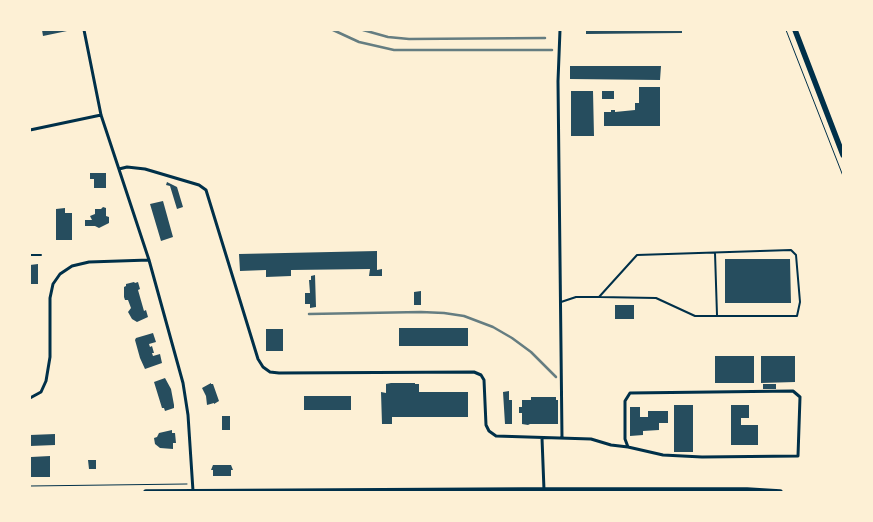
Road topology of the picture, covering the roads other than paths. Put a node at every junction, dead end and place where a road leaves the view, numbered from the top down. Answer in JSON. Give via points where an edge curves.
{"nodes":[{"id":1,"x":84,"y":30,"type":"edge"},
{"id":2,"x":560,"y":30,"type":"edge"},
{"id":3,"x":795,"y":30,"type":"edge"},
{"id":4,"x":101,"y":115,"type":"junction"},
{"id":5,"x":30,"y":130,"type":"edge"},
{"id":6,"x":843,"y":155,"type":"edge"},
{"id":7,"x":119,"y":169,"type":"junction"},
{"id":8,"x":715,"y":252,"type":"junction"},
{"id":9,"x":30,"y":255,"type":"edge"},
{"id":10,"x":41,"y":255,"type":"dead end"},
{"id":11,"x":149,"y":260,"type":"junction"},
{"id":12,"x":599,"y":297,"type":"junction"},
{"id":13,"x":561,"y":302,"type":"junction"},
{"id":14,"x":717,"y":315,"type":"junction"},
{"id":15,"x":30,"y":398,"type":"edge"},
{"id":16,"x":542,"y":438,"type":"junction"},
{"id":17,"x":562,"y":438,"type":"junction"},
{"id":18,"x":628,"y":447,"type":"junction"},
{"id":19,"x":544,"y":490,"type":"junction"},
{"id":20,"x":193,"y":491,"type":"edge"},
{"id":21,"x":384,"y":491,"type":"edge"},
{"id":22,"x":698,"y":491,"type":"edge"},
{"id":23,"x":146,"y":492,"type":"edge"},
{"id":24,"x":780,"y":492,"type":"edge"}],
"edges":[{"from":1,"to":4,"type":"street"},
{"from":2,"to":13,"type":"street"},
{"from":3,"to":6,"type":"main road"},
{"from":4,"to":5,"type":"street"},
{"from":4,"to":7,"type":"street"},
{"from":7,"to":11,"type":"street"},
{"from":7,"to":16,"type":"street","via":[[127,166],[145,169],[206,190],[258,359],[267,370],[279,373],[474,372],[482,377],[485,384],[485,422],[489,431],[500,438]]},
{"from":8,"to":12,"type":"lane","via":[[637,255]]},
{"from":8,"to":14,"type":"lane"},
{"from":8,"to":14,"type":"lane","via":[[791,250],[796,255],[800,302],[797,316]]},
{"from":9,"to":10,"type":"lane"},
{"from":11,"to":15,"type":"street","via":[[80,263],[60,274],[53,284],[50,298],[50,357],[46,381],[41,392]]},
{"from":11,"to":20,"type":"street","via":[[186,392]]},
{"from":12,"to":13,"type":"lane","via":[[576,297]]},
{"from":12,"to":14,"type":"lane","via":[[656,298],[695,316]]},
{"from":13,"to":17,"type":"street"},
{"from":16,"to":17,"type":"street"},
{"from":16,"to":19,"type":"street"},
{"from":17,"to":18,"type":"street","via":[[590,439]]},
{"from":18,"to":18,"type":"street","via":[[663,455],[798,456],[800,397],[793,391],[630,393],[625,401]]},
{"from":19,"to":21,"type":"main road"},
{"from":19,"to":22,"type":"main road"},
{"from":20,"to":21,"type":"main road"},
{"from":20,"to":23,"type":"main road"},
{"from":22,"to":24,"type":"main road"}]}
